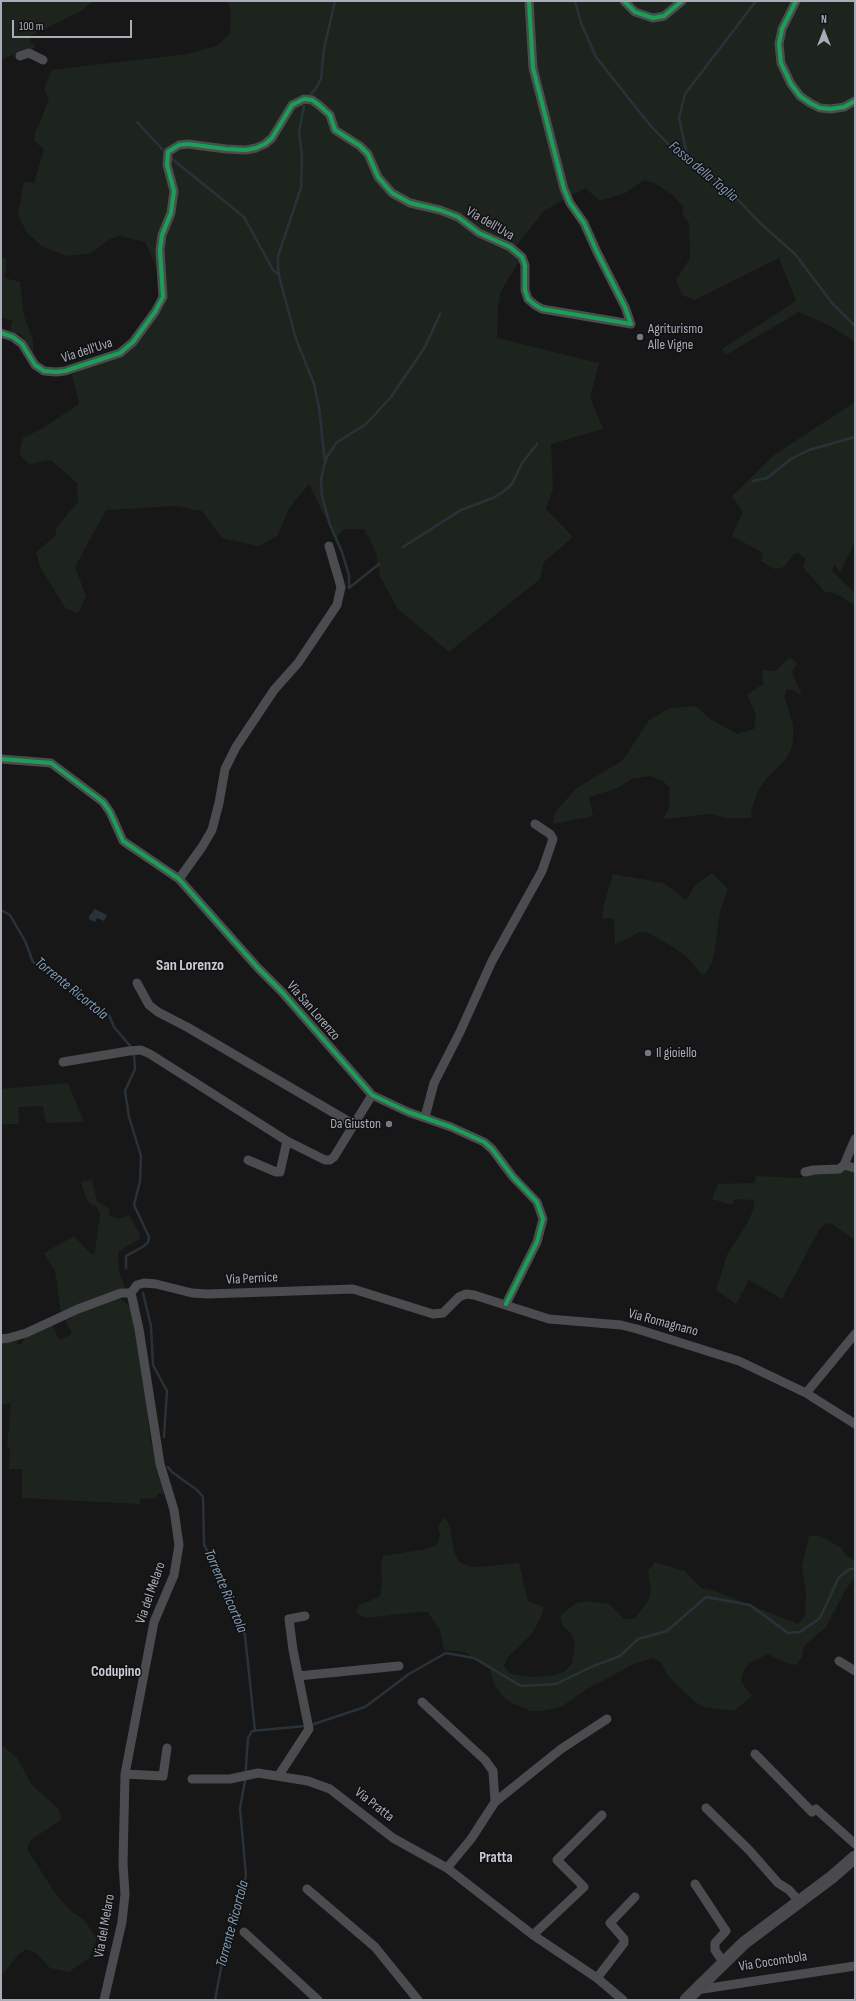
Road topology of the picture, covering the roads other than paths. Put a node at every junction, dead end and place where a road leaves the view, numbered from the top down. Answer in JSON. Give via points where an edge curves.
{"nodes":[{"id":1,"x":529,"y":1,"type":"edge"},
{"id":2,"x":624,"y":1,"type":"edge"},
{"id":3,"x":682,"y":1,"type":"edge"},
{"id":4,"x":796,"y":1,"type":"edge"},
{"id":5,"x":20,"y":56,"type":"dead end"},
{"id":6,"x":43,"y":60,"type":"dead end"},
{"id":7,"x":855,"y":101,"type":"edge"},
{"id":8,"x":1,"y":333,"type":"edge"},
{"id":9,"x":329,"y":546,"type":"dead end"},
{"id":10,"x":1,"y":758,"type":"edge"},
{"id":11,"x":535,"y":824,"type":"dead end"},
{"id":12,"x":178,"y":879,"type":"junction"},
{"id":13,"x":138,"y":983,"type":"dead end"},
{"id":14,"x":63,"y":1062,"type":"dead end"},
{"id":15,"x":372,"y":1095,"type":"junction"},
{"id":16,"x":425,"y":1117,"type":"junction"},
{"id":17,"x":353,"y":1124,"type":"junction"},
{"id":18,"x":855,"y":1139,"type":"edge"},
{"id":19,"x":287,"y":1141,"type":"junction"},
{"id":20,"x":248,"y":1160,"type":"dead end"},
{"id":21,"x":844,"y":1165,"type":"junction"},
{"id":22,"x":855,"y":1168,"type":"edge"},
{"id":23,"x":805,"y":1172,"type":"dead end"},
{"id":24,"x":132,"y":1290,"type":"junction"},
{"id":25,"x":506,"y":1304,"type":"junction"},
{"id":26,"x":855,"y":1334,"type":"edge"},
{"id":27,"x":1,"y":1338,"type":"edge"},
{"id":28,"x":806,"y":1393,"type":"junction"},
{"id":29,"x":855,"y":1424,"type":"edge"},
{"id":30,"x":305,"y":1616,"type":"dead end"},
{"id":31,"x":839,"y":1661,"type":"dead end"},
{"id":32,"x":399,"y":1666,"type":"dead end"},
{"id":33,"x":855,"y":1671,"type":"edge"},
{"id":34,"x":298,"y":1676,"type":"junction"},
{"id":35,"x":422,"y":1702,"type":"dead end"},
{"id":36,"x":607,"y":1719,"type":"dead end"},
{"id":37,"x":167,"y":1748,"type":"dead end"},
{"id":38,"x":756,"y":1754,"type":"dead end"},
{"id":39,"x":125,"y":1774,"type":"junction"},
{"id":40,"x":279,"y":1776,"type":"junction"},
{"id":41,"x":192,"y":1779,"type":"dead end"},
{"id":42,"x":495,"y":1802,"type":"junction"},
{"id":43,"x":706,"y":1808,"type":"dead end"},
{"id":44,"x":602,"y":1815,"type":"dead end"},
{"id":45,"x":855,"y":1844,"type":"edge"},
{"id":46,"x":855,"y":1857,"type":"edge"},
{"id":47,"x":447,"y":1868,"type":"junction"},
{"id":48,"x":695,"y":1884,"type":"dead end"},
{"id":49,"x":308,"y":1889,"type":"dead end"},
{"id":50,"x":635,"y":1898,"type":"dead end"},
{"id":51,"x":799,"y":1901,"type":"junction"},
{"id":52,"x":244,"y":1932,"type":"dead end"},
{"id":53,"x":533,"y":1935,"type":"junction"},
{"id":54,"x":723,"y":1962,"type":"junction"},
{"id":55,"x":855,"y":1966,"type":"edge"},
{"id":56,"x":597,"y":1978,"type":"junction"},
{"id":57,"x":696,"y":1990,"type":"junction"},
{"id":58,"x":104,"y":2000,"type":"edge"},
{"id":59,"x":318,"y":2000,"type":"edge"},
{"id":60,"x":418,"y":2000,"type":"edge"},
{"id":61,"x":623,"y":2000,"type":"edge"},
{"id":62,"x":686,"y":2000,"type":"edge"}],
"edges":[{"from":1,"to":8,"type":"street","name":"Via dell'Uva","via":[[533,68],[564,189],[584,223],[631,324],[535,306],[524,290],[525,265],[522,257],[510,247],[479,233],[458,217],[410,203],[392,193],[378,177],[368,154],[335,130],[330,116],[319,104],[304,99],[292,105],[272,138],[256,148],[226,149],[188,144],[178,145],[168,152],[167,165],[174,191],[171,213],[162,236],[160,250],[163,297],[133,342],[120,353],[65,371],[44,371],[35,365],[22,344],[13,337]]},
{"from":2,"to":3,"type":"street","via":[[635,12],[653,18],[664,16]]},
{"from":4,"to":7,"type":"street","via":[[782,29],[779,44],[781,64],[791,84],[800,96],[820,108],[844,107]]},
{"from":5,"to":6,"type":"street","via":[[29,54]]},
{"from":9,"to":12,"type":"street","via":[[341,587],[337,605],[298,663],[274,690],[236,747],[226,769],[212,830],[202,848]]},
{"from":10,"to":12,"type":"street","name":"Via San Lorenzo","via":[[51,763],[103,802],[122,840]]},
{"from":11,"to":16,"type":"street","via":[[553,839],[542,871],[492,961],[434,1082]]},
{"from":12,"to":15,"type":"street","name":"Via San Lorenzo"},
{"from":13,"to":17,"type":"street","via":[[149,1005],[158,1012]]},
{"from":14,"to":19,"type":"street","via":[[141,1050]]},
{"from":15,"to":16,"type":"street","name":"Via San Lorenzo"},
{"from":15,"to":17,"type":"street"},
{"from":16,"to":25,"type":"street","name":"Via San Lorenzo","via":[[488,1146],[537,1202],[541,1211],[542,1226],[538,1242]]},
{"from":17,"to":19,"type":"street","via":[[330,1160],[325,1160]]},
{"from":18,"to":21,"type":"street"},
{"from":19,"to":20,"type":"street","via":[[280,1172]]},
{"from":21,"to":22,"type":"street"},
{"from":21,"to":23,"type":"street","via":[[839,1169]]},
{"from":24,"to":25,"type":"street","name":"Via Pernice","via":[[137,1285],[144,1284],[156,1284],[192,1293],[215,1294],[353,1289],[433,1314],[443,1313],[459,1297],[466,1294]]},
{"from":24,"to":27,"type":"street","name":"Via Pernice","via":[[78,1309],[26,1333]]},
{"from":24,"to":39,"type":"street","name":"Via del Melaro","via":[[160,1464],[174,1510],[179,1545],[174,1574],[154,1622]]},
{"from":25,"to":28,"type":"street","name":"Via Romagnano","via":[[549,1319],[621,1325],[637,1329],[738,1361]]},
{"from":26,"to":28,"type":"street"},
{"from":28,"to":29,"type":"street","name":"Via Romagnano"},
{"from":30,"to":34,"type":"street","via":[[289,1619]]},
{"from":31,"to":33,"type":"street"},
{"from":32,"to":34,"type":"street"},
{"from":34,"to":40,"type":"street","via":[[309,1729]]},
{"from":35,"to":42,"type":"street","via":[[493,1771]]},
{"from":36,"to":42,"type":"street","via":[[561,1749]]},
{"from":37,"to":39,"type":"street","via":[[163,1776]]},
{"from":38,"to":45,"type":"street","via":[[812,1812],[816,1809]]},
{"from":39,"to":58,"type":"street","name":"Via del Melaro","via":[[125,1894],[122,1922]]},
{"from":40,"to":41,"type":"street","name":"Via Pratta","via":[[255,1773],[240,1778]]},
{"from":40,"to":47,"type":"street","name":"Via Pratta","via":[[308,1781],[330,1789],[393,1838]]},
{"from":42,"to":47,"type":"street","via":[[471,1839]]},
{"from":43,"to":51,"type":"street","via":[[778,1883]]},
{"from":44,"to":53,"type":"street","via":[[557,1860],[584,1887]]},
{"from":46,"to":51,"type":"street","name":"Via Cocombola"},
{"from":47,"to":53,"type":"street","name":"Via Pratta"},
{"from":48,"to":54,"type":"street","name":"Via Cocombola","via":[[726,1931],[715,1943],[715,1950]]},
{"from":49,"to":60,"type":"street","via":[[375,1948]]},
{"from":50,"to":56,"type":"street","via":[[610,1923],[624,1939],[624,1944]]},
{"from":51,"to":54,"type":"street","name":"Via Cocombola","via":[[744,1942]]},
{"from":52,"to":59,"type":"street"},
{"from":53,"to":56,"type":"street","name":"Via Pratta"},
{"from":54,"to":57,"type":"street","name":"Via Cocombola"},
{"from":55,"to":57,"type":"street","name":"Via Cocombola"},
{"from":56,"to":61,"type":"street","name":"Via Pratta"},
{"from":57,"to":62,"type":"street","name":"Via Cocombola"}]}
